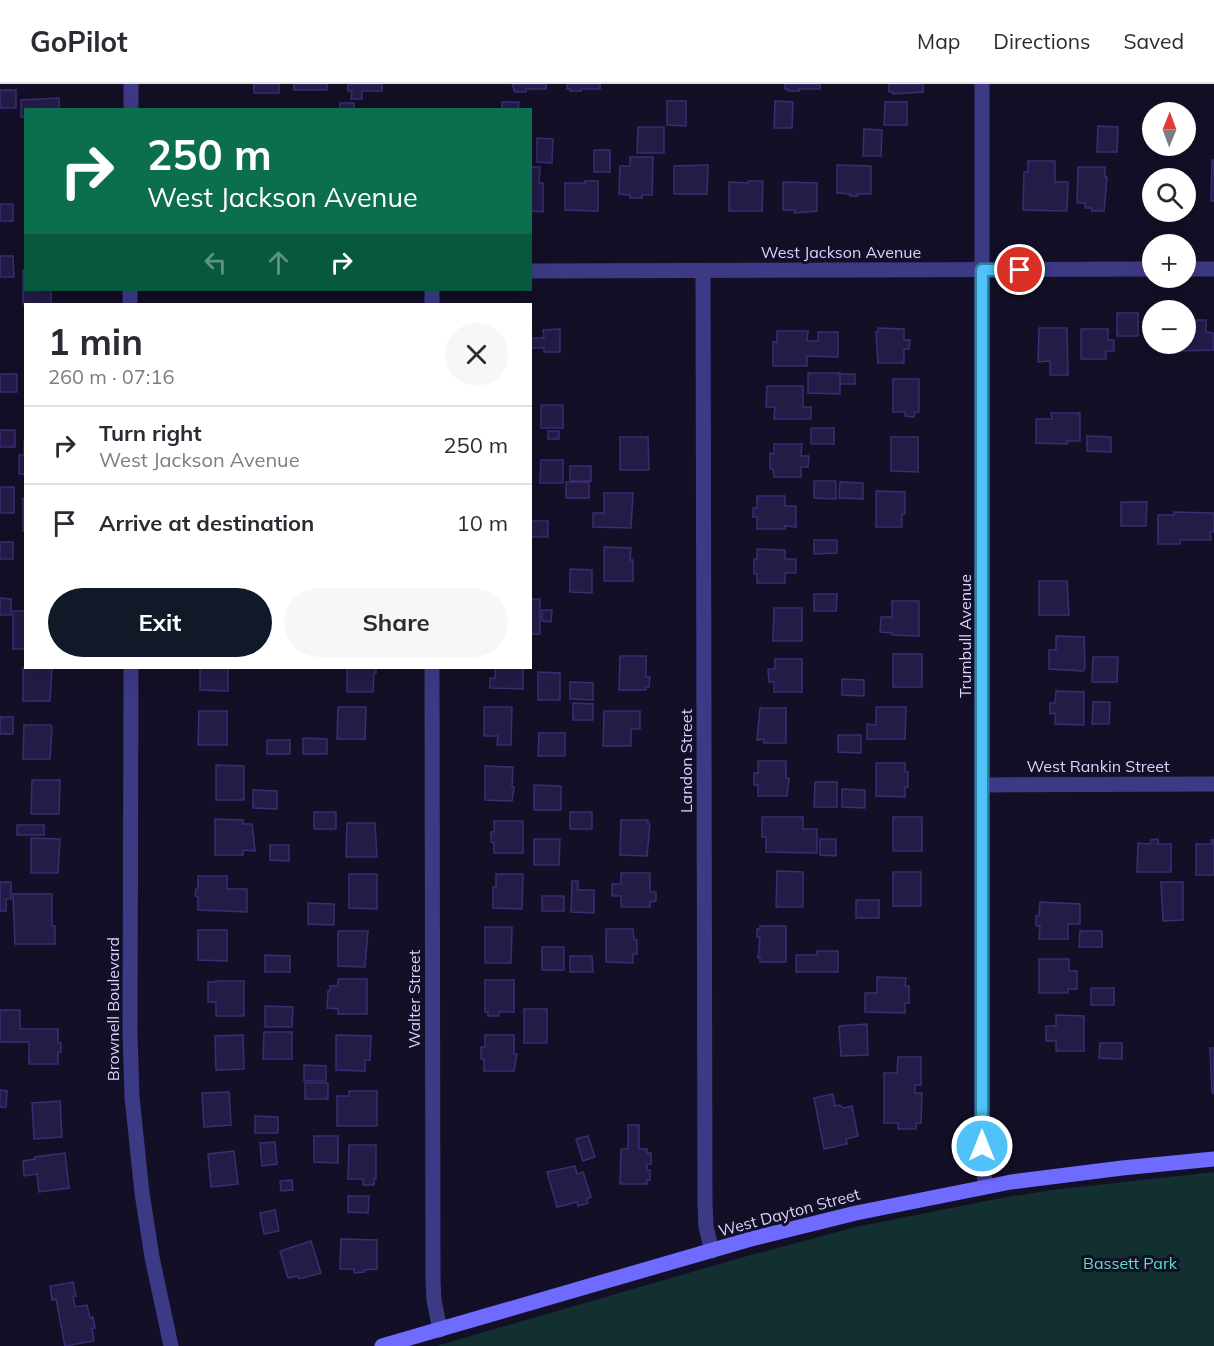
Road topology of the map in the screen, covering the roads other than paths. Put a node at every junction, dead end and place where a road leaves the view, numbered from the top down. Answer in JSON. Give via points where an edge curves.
{"nodes":[{"id":1,"x":131,"y":84,"type":"edge"},
{"id":2,"x":982,"y":84,"type":"edge"},
{"id":3,"x":131,"y":108,"type":"edge"},
{"id":4,"x":1142,"y":269,"type":"edge"},
{"id":5,"x":1196,"y":269,"type":"edge"},
{"id":6,"x":1214,"y":269,"type":"edge"},
{"id":7,"x":982,"y":270,"type":"junction"},
{"id":8,"x":532,"y":271,"type":"edge"},
{"id":9,"x":703,"y":271,"type":"junction"},
{"id":10,"x":131,"y":669,"type":"edge"},
{"id":11,"x":432,"y":669,"type":"edge"},
{"id":12,"x":1214,"y":784,"type":"edge"},
{"id":13,"x":982,"y":785,"type":"junction"},
{"id":14,"x":1214,"y":1159,"type":"edge"},
{"id":15,"x":985,"y":1187,"type":"junction"},
{"id":16,"x":712,"y":1251,"type":"junction"},
{"id":17,"x":440,"y":1330,"type":"junction"},
{"id":18,"x":171,"y":1346,"type":"edge"},
{"id":19,"x":382,"y":1346,"type":"edge"}],
"edges":[{"from":1,"to":3,"type":"street"},
{"from":2,"to":7,"type":"street","name":"Trumbull Avenue"},
{"from":4,"to":7,"type":"street","name":"West Jackson Avenue"},
{"from":5,"to":6,"type":"street"},
{"from":7,"to":9,"type":"street","name":"West Jackson Avenue"},
{"from":7,"to":13,"type":"street","name":"Trumbull Avenue"},
{"from":8,"to":9,"type":"street","name":"West Jackson Avenue"},
{"from":9,"to":16,"type":"street","name":"Landon Street","via":[[705,1203]]},
{"from":10,"to":18,"type":"street","name":"Brownell Boulevard","via":[[132,1097],[143,1203]]},
{"from":11,"to":17,"type":"street","name":"Walter Street","via":[[433,1279]]},
{"from":12,"to":13,"type":"street","name":"West Rankin Street"},
{"from":13,"to":15,"type":"street","name":"Trumbull Avenue"},
{"from":14,"to":15,"type":"street","name":"West Dayton Street"},
{"from":15,"to":16,"type":"street","name":"West Dayton Street","via":[[830,1218]]},
{"from":16,"to":17,"type":"street","name":"West Dayton Street"},
{"from":17,"to":19,"type":"street","name":"West Dayton Street"}]}
